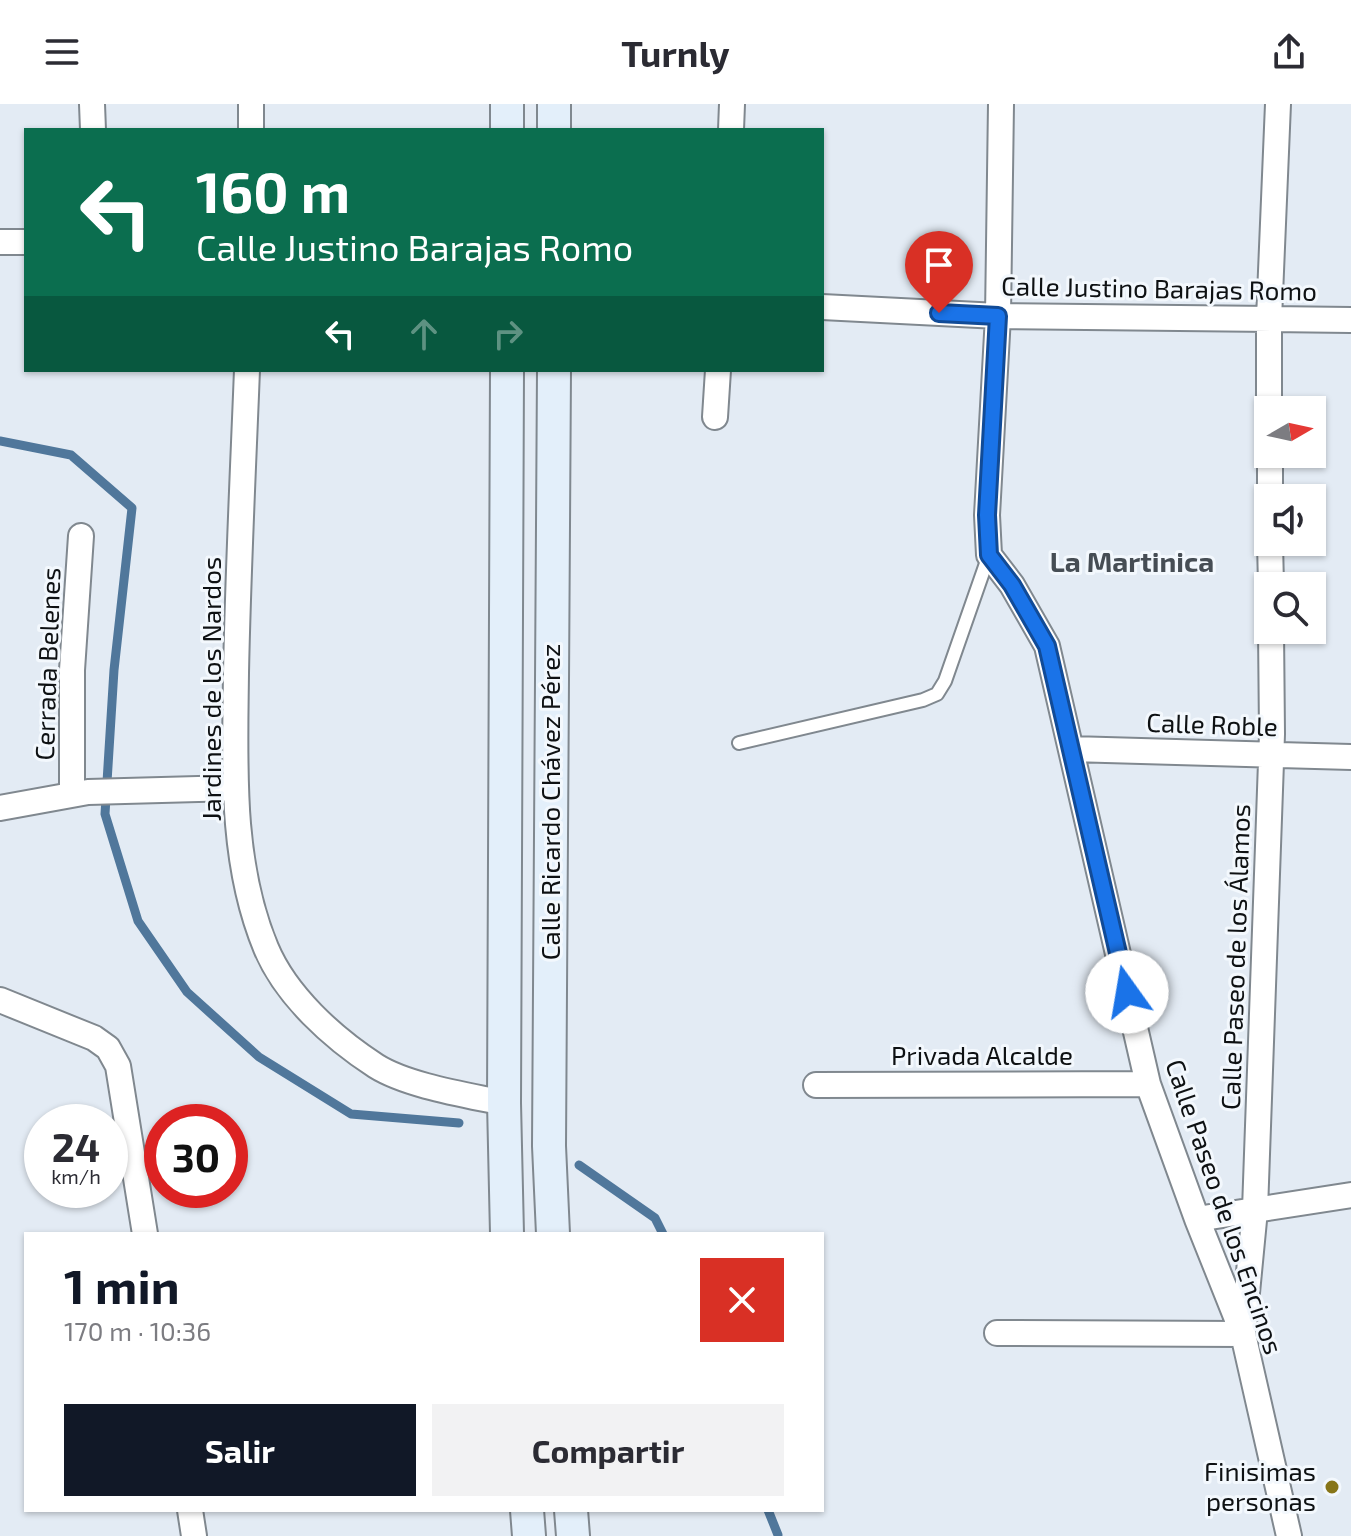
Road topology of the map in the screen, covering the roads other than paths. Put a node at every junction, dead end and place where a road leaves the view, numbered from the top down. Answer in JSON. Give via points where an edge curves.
{"nodes":[{"id":1,"x":92,"y":104,"type":"edge"},
{"id":2,"x":251,"y":104,"type":"edge"},
{"id":3,"x":507,"y":104,"type":"edge"},
{"id":4,"x":554,"y":104,"type":"edge"},
{"id":5,"x":732,"y":104,"type":"edge"},
{"id":6,"x":1001,"y":104,"type":"edge"},
{"id":7,"x":1278,"y":104,"type":"edge"},
{"id":8,"x":93,"y":128,"type":"edge"},
{"id":9,"x":251,"y":128,"type":"edge"},
{"id":10,"x":507,"y":128,"type":"edge"},
{"id":11,"x":554,"y":128,"type":"edge"},
{"id":12,"x":731,"y":128,"type":"edge"},
{"id":13,"x":0,"y":242,"type":"edge"},
{"id":14,"x":24,"y":242,"type":"edge"},
{"id":15,"x":824,"y":307,"type":"edge"},
{"id":16,"x":998,"y":316,"type":"junction"},
{"id":17,"x":1269,"y":319,"type":"junction"},
{"id":18,"x":1351,"y":320,"type":"edge"},
{"id":19,"x":247,"y":372,"type":"edge"},
{"id":20,"x":507,"y":372,"type":"edge"},
{"id":21,"x":554,"y":372,"type":"edge"},
{"id":22,"x":718,"y":372,"type":"edge"},
{"id":23,"x":1269,"y":396,"type":"edge"},
{"id":24,"x":715,"y":417,"type":"dead end"},
{"id":25,"x":81,"y":536,"type":"dead end"},
{"id":26,"x":989,"y":555,"type":"junction"},
{"id":27,"x":1271,"y":644,"type":"edge"},
{"id":28,"x":739,"y":743,"type":"dead end"},
{"id":29,"x":1071,"y":749,"type":"junction"},
{"id":30,"x":1271,"y":754,"type":"junction"},
{"id":31,"x":1351,"y":757,"type":"edge"},
{"id":32,"x":235,"y":788,"type":"junction"},
{"id":33,"x":80,"y":792,"type":"junction"},
{"id":34,"x":0,"y":808,"type":"edge"},
{"id":35,"x":0,"y":1000,"type":"edge"},
{"id":36,"x":1148,"y":1084,"type":"junction"},
{"id":37,"x":816,"y":1085,"type":"dead end"},
{"id":38,"x":504,"y":1103,"type":"junction"},
{"id":39,"x":505,"y":1146,"type":"junction"},
{"id":40,"x":549,"y":1146,"type":"junction"},
{"id":41,"x":1351,"y":1195,"type":"edge"},
{"id":42,"x":1255,"y":1210,"type":"junction"},
{"id":43,"x":1197,"y":1219,"type":"junction"},
{"id":44,"x":145,"y":1232,"type":"edge"},
{"id":45,"x":507,"y":1232,"type":"edge"},
{"id":46,"x":553,"y":1232,"type":"edge"},
{"id":47,"x":997,"y":1333,"type":"dead end"},
{"id":48,"x":1243,"y":1334,"type":"junction"},
{"id":49,"x":190,"y":1512,"type":"edge"},
{"id":50,"x":527,"y":1512,"type":"edge"},
{"id":51,"x":571,"y":1512,"type":"edge"},
{"id":52,"x":194,"y":1536,"type":"edge"},
{"id":53,"x":529,"y":1536,"type":"edge"},
{"id":54,"x":573,"y":1536,"type":"edge"},
{"id":55,"x":1289,"y":1536,"type":"edge"}],
"edges":[{"from":1,"to":8,"type":"street"},
{"from":2,"to":9,"type":"street"},
{"from":3,"to":10,"type":"main road"},
{"from":4,"to":11,"type":"main road"},
{"from":5,"to":12,"type":"street"},
{"from":6,"to":16,"type":"street"},
{"from":7,"to":17,"type":"street"},
{"from":13,"to":14,"type":"street"},
{"from":15,"to":16,"type":"street","name":"Calle Justino Barajas Romo"},
{"from":16,"to":17,"type":"street","name":"Calle Justino Barajas Romo"},
{"from":16,"to":26,"type":"street"},
{"from":17,"to":18,"type":"street","name":"Calle Justino Barajas Romo"},
{"from":17,"to":23,"type":"street"},
{"from":19,"to":32,"type":"street","name":"Jardines de los Nardos"},
{"from":20,"to":38,"type":"main road","name":"Calle Ricardo Chávez Pérez"},
{"from":21,"to":40,"type":"main road","name":"Calle Ricardo Chávez Pérez"},
{"from":22,"to":24,"type":"street"},
{"from":25,"to":33,"type":"street","name":"Cerrada Belenes","via":[[72,670]]},
{"from":26,"to":28,"type":"lane","via":[[937,694]]},
{"from":26,"to":29,"type":"street","name":"Calle Paseo de los Encinos","via":[[1047,646]]},
{"from":27,"to":30,"type":"street","name":"Calle Paseo de los Álamos"},
{"from":29,"to":30,"type":"street","name":"Calle Roble"},
{"from":29,"to":36,"type":"street","name":"Calle Paseo de los Encinos"},
{"from":30,"to":31,"type":"street","name":"Calle Roble"},
{"from":30,"to":42,"type":"street","name":"Calle Paseo de los Álamos"},
{"from":32,"to":33,"type":"street"},
{"from":32,"to":38,"type":"street","name":"Jardines de los Nardos","via":[[250,904],[267,951],[295,995],[340,1040],[379,1068]]},
{"from":33,"to":34,"type":"street"},
{"from":35,"to":44,"type":"street","via":[[108,1048],[118,1066]]},
{"from":36,"to":37,"type":"street","name":"Privada Alcalde"},
{"from":36,"to":43,"type":"street","name":"Calle Paseo de los Encinos"},
{"from":38,"to":39,"type":"main road","name":"Calle Ricardo Chávez Pérez"},
{"from":39,"to":40,"type":"main road"},
{"from":39,"to":45,"type":"main road","name":"Calle Ricardo Chávez Pérez"},
{"from":40,"to":46,"type":"main road","name":"Calle Ricardo Chávez Pérez"},
{"from":41,"to":42,"type":"street"},
{"from":42,"to":43,"type":"street"},
{"from":42,"to":48,"type":"street","name":"Calle Paseo de los Álamos"},
{"from":43,"to":48,"type":"street","name":"Calle Paseo de los Encinos"},
{"from":47,"to":48,"type":"street"},
{"from":48,"to":55,"type":"street","name":"Calle Paseo de los Encinos"},
{"from":49,"to":52,"type":"street"},
{"from":50,"to":53,"type":"main road"},
{"from":51,"to":54,"type":"main road"}]}
